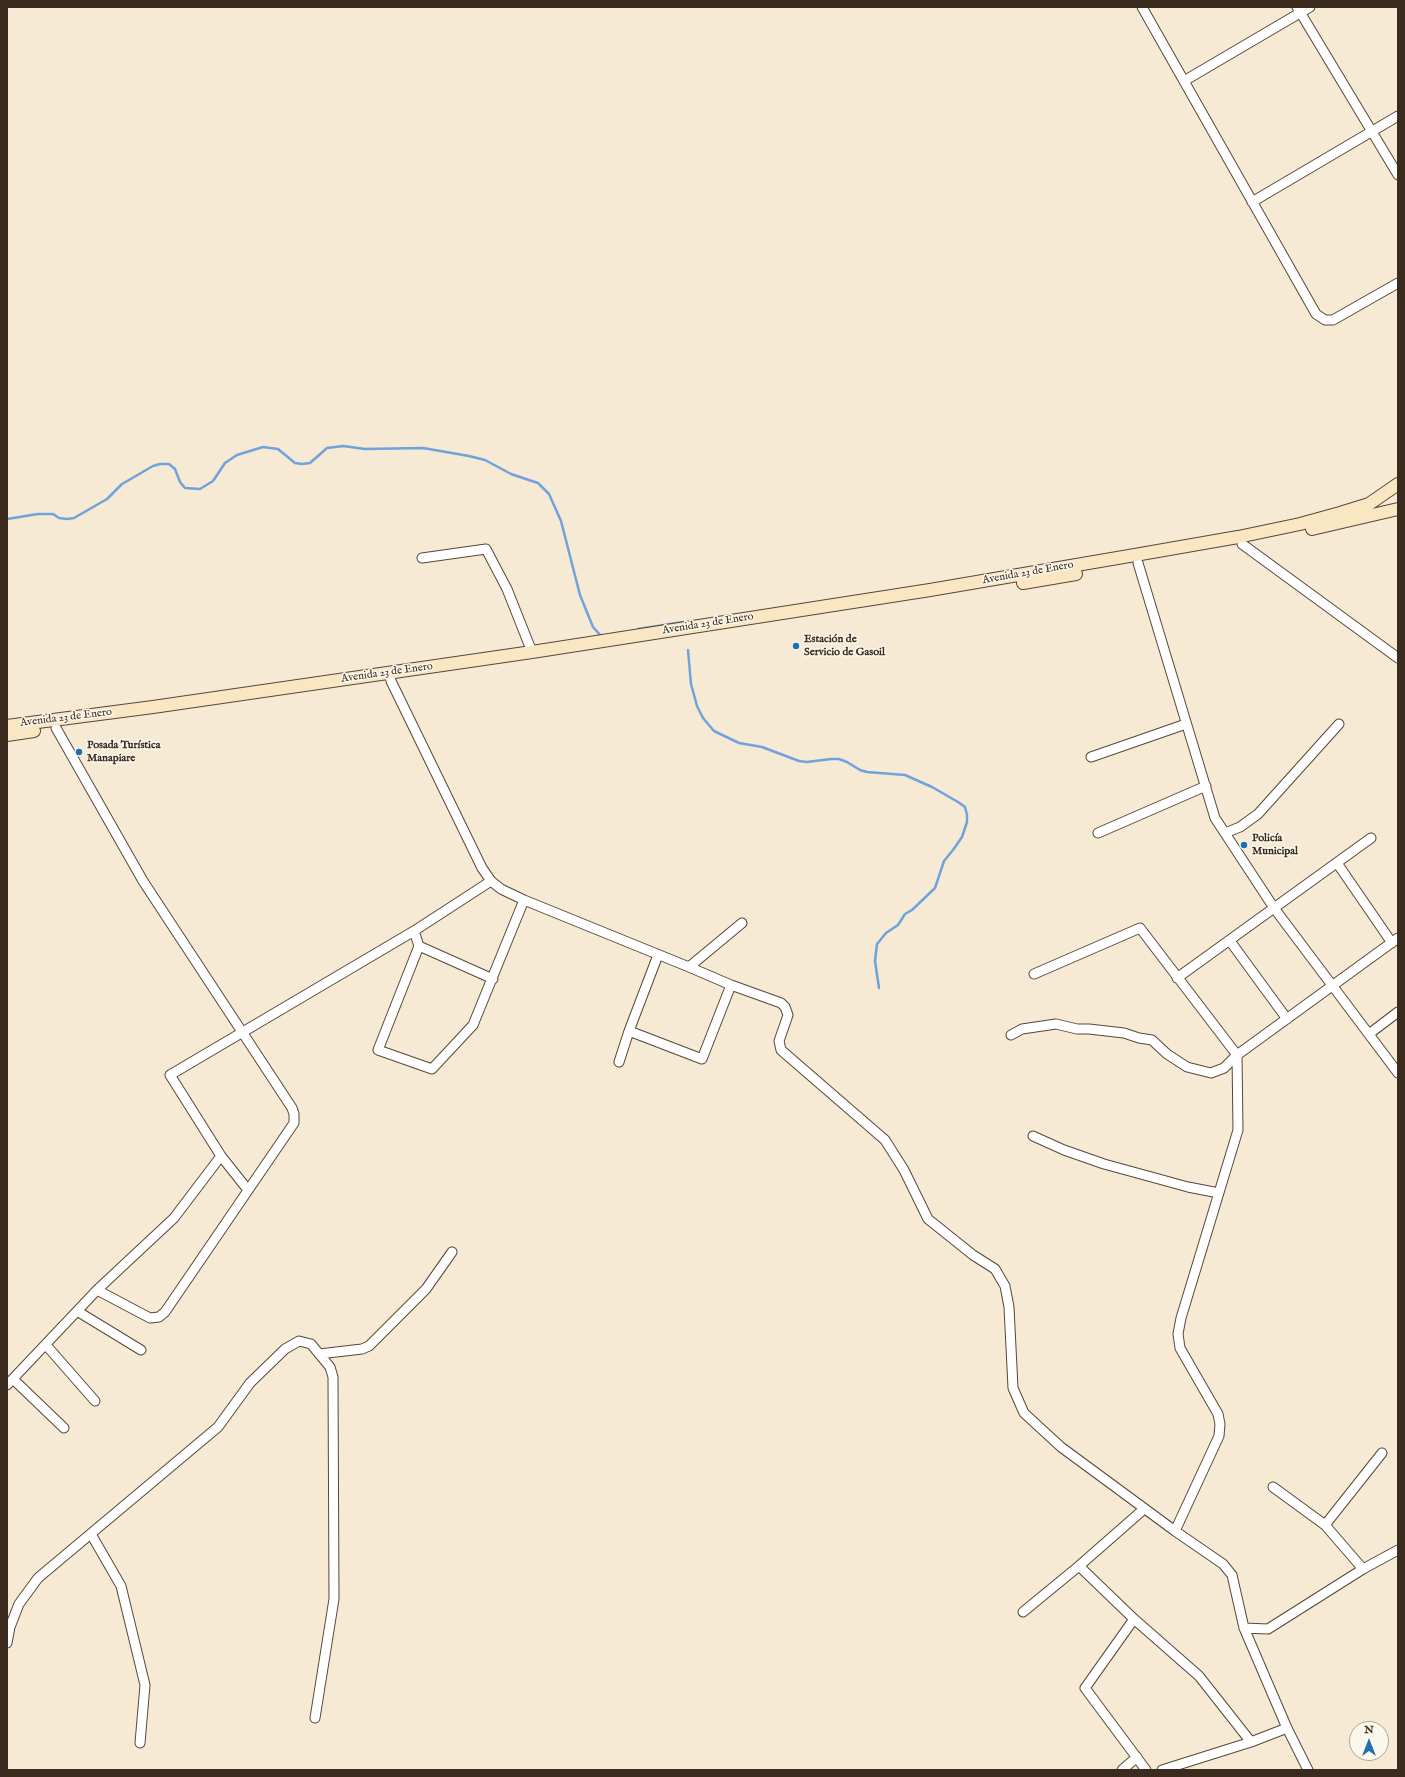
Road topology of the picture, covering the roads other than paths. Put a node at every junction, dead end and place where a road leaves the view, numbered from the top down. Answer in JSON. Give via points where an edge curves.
{"nodes":[{"id":1,"x":1142,"y":7,"type":"edge"},
{"id":2,"x":1310,"y":7,"type":"edge"},
{"id":3,"x":1298,"y":10,"type":"edge"},
{"id":4,"x":1184,"y":82,"type":"junction"},
{"id":5,"x":1398,"y":116,"type":"edge"},
{"id":6,"x":1372,"y":132,"type":"junction"},
{"id":7,"x":1398,"y":175,"type":"edge"},
{"id":8,"x":1252,"y":202,"type":"junction"},
{"id":9,"x":1398,"y":283,"type":"edge"},
{"id":10,"x":1398,"y":484,"type":"edge"},
{"id":11,"x":1398,"y":510,"type":"edge"},
{"id":12,"x":1242,"y":544,"type":"junction"},
{"id":13,"x":422,"y":558,"type":"dead end"},
{"id":14,"x":1138,"y":563,"type":"junction"},
{"id":15,"x":532,"y":652,"type":"junction"},
{"id":16,"x":1398,"y":658,"type":"edge"},
{"id":17,"x":390,"y":677,"type":"junction"},
{"id":18,"x":1186,"y":724,"type":"junction"},
{"id":19,"x":1339,"y":724,"type":"dead end"},
{"id":20,"x":7,"y":726,"type":"edge"},
{"id":21,"x":56,"y":728,"type":"junction"},
{"id":22,"x":7,"y":735,"type":"edge"},
{"id":23,"x":1091,"y":757,"type":"dead end"},
{"id":24,"x":1206,"y":786,"type":"junction"},
{"id":25,"x":1098,"y":833,"type":"dead end"},
{"id":26,"x":1224,"y":833,"type":"junction"},
{"id":27,"x":1371,"y":838,"type":"dead end"},
{"id":28,"x":1337,"y":863,"type":"junction"},
{"id":29,"x":491,"y":881,"type":"junction"},
{"id":30,"x":524,"y":900,"type":"junction"},
{"id":31,"x":1274,"y":908,"type":"junction"},
{"id":32,"x":742,"y":923,"type":"dead end"},
{"id":33,"x":414,"y":931,"type":"junction"},
{"id":34,"x":1395,"y":940,"type":"edge"},
{"id":35,"x":1230,"y":941,"type":"junction"},
{"id":36,"x":419,"y":946,"type":"junction"},
{"id":37,"x":658,"y":955,"type":"junction"},
{"id":38,"x":689,"y":966,"type":"junction"},
{"id":39,"x":1034,"y":974,"type":"dead end"},
{"id":40,"x":1177,"y":978,"type":"junction"},
{"id":41,"x":493,"y":979,"type":"junction"},
{"id":42,"x":731,"y":985,"type":"junction"},
{"id":43,"x":1332,"y":986,"type":"junction"},
{"id":44,"x":1398,"y":1012,"type":"edge"},
{"id":45,"x":1287,"y":1019,"type":"junction"},
{"id":46,"x":242,"y":1031,"type":"junction"},
{"id":47,"x":629,"y":1031,"type":"junction"},
{"id":48,"x":1369,"y":1034,"type":"junction"},
{"id":49,"x":1012,"y":1035,"type":"dead end"},
{"id":50,"x":1237,"y":1055,"type":"junction"},
{"id":51,"x":619,"y":1062,"type":"dead end"},
{"id":52,"x":1398,"y":1073,"type":"edge"},
{"id":53,"x":1033,"y":1136,"type":"dead end"},
{"id":54,"x":221,"y":1156,"type":"junction"},
{"id":55,"x":248,"y":1190,"type":"junction"},
{"id":56,"x":1219,"y":1192,"type":"junction"},
{"id":57,"x":452,"y":1252,"type":"dead end"},
{"id":58,"x":97,"y":1290,"type":"junction"},
{"id":59,"x":76,"y":1311,"type":"junction"},
{"id":60,"x":46,"y":1345,"type":"junction"},
{"id":61,"x":141,"y":1350,"type":"dead end"},
{"id":62,"x":318,"y":1354,"type":"junction"},
{"id":63,"x":10,"y":1382,"type":"edge"},
{"id":64,"x":95,"y":1401,"type":"dead end"},
{"id":65,"x":64,"y":1428,"type":"dead end"},
{"id":66,"x":1382,"y":1453,"type":"dead end"},
{"id":67,"x":1273,"y":1487,"type":"dead end"},
{"id":68,"x":1144,"y":1509,"type":"junction"},
{"id":69,"x":1325,"y":1525,"type":"junction"},
{"id":70,"x":1175,"y":1532,"type":"junction"},
{"id":71,"x":91,"y":1534,"type":"junction"},
{"id":72,"x":1398,"y":1550,"type":"edge"},
{"id":73,"x":1079,"y":1566,"type":"junction"},
{"id":74,"x":1363,"y":1569,"type":"junction"},
{"id":75,"x":1023,"y":1612,"type":"dead end"},
{"id":76,"x":1134,"y":1619,"type":"junction"},
{"id":77,"x":1244,"y":1628,"type":"junction"},
{"id":78,"x":7,"y":1643,"type":"edge"},
{"id":79,"x":315,"y":1718,"type":"dead end"},
{"id":80,"x":1287,"y":1728,"type":"junction"},
{"id":81,"x":1251,"y":1742,"type":"junction"},
{"id":82,"x":140,"y":1743,"type":"dead end"},
{"id":83,"x":1137,"y":1757,"type":"junction"},
{"id":84,"x":1122,"y":1770,"type":"edge"},
{"id":85,"x":1146,"y":1770,"type":"edge"},
{"id":86,"x":1162,"y":1770,"type":"edge"},
{"id":87,"x":1308,"y":1770,"type":"edge"}],
"edges":[{"from":1,"to":4,"type":"street"},
{"from":2,"to":3,"type":"street"},
{"from":3,"to":4,"type":"street"},
{"from":3,"to":6,"type":"street"},
{"from":4,"to":8,"type":"street"},
{"from":5,"to":6,"type":"street"},
{"from":6,"to":7,"type":"street"},
{"from":6,"to":8,"type":"street"},
{"from":8,"to":9,"type":"street","via":[[1316,314],[1322,319],[1333,320]]},
{"from":10,"to":15,"type":"main road","name":"Avenida 23 de Enero","via":[[1369,504],[1357,508],[1300,524],[1238,537],[930,590]]},
{"from":11,"to":12,"type":"main road","name":"Avenida 23 de Enero"},
{"from":12,"to":14,"type":"main road","name":"Avenida 23 de Enero"},
{"from":12,"to":16,"type":"street"},
{"from":13,"to":15,"type":"street","via":[[486,549],[507,589]]},
{"from":14,"to":17,"type":"main road","name":"Avenida 23 de Enero","via":[[802,618]]},
{"from":14,"to":18,"type":"street"},
{"from":15,"to":17,"type":"main road","name":"Avenida 23 de Enero"},
{"from":17,"to":20,"type":"main road","name":"Avenida 23 de Enero"},
{"from":17,"to":21,"type":"main road","name":"Avenida 23 de Enero"},
{"from":17,"to":29,"type":"street","via":[[482,868]]},
{"from":18,"to":23,"type":"street"},
{"from":18,"to":24,"type":"street"},
{"from":19,"to":26,"type":"street","via":[[1258,814]]},
{"from":21,"to":22,"type":"main road","name":"Avenida 23 de Enero"},
{"from":21,"to":46,"type":"street","via":[[143,881]]},
{"from":24,"to":25,"type":"street"},
{"from":24,"to":26,"type":"street","via":[[1215,818]]},
{"from":26,"to":31,"type":"street"},
{"from":27,"to":28,"type":"street"},
{"from":28,"to":31,"type":"street"},
{"from":28,"to":34,"type":"street"},
{"from":29,"to":30,"type":"street"},
{"from":29,"to":33,"type":"street"},
{"from":30,"to":37,"type":"street"},
{"from":30,"to":41,"type":"street"},
{"from":31,"to":35,"type":"street"},
{"from":31,"to":43,"type":"street"},
{"from":32,"to":38,"type":"street"},
{"from":33,"to":36,"type":"street"},
{"from":33,"to":46,"type":"street"},
{"from":34,"to":43,"type":"street"},
{"from":35,"to":40,"type":"street"},
{"from":35,"to":45,"type":"street"},
{"from":36,"to":41,"type":"street"},
{"from":36,"to":41,"type":"street","via":[[378,1050],[432,1070],[473,1025]]},
{"from":37,"to":38,"type":"street"},
{"from":37,"to":47,"type":"street"},
{"from":38,"to":42,"type":"street"},
{"from":39,"to":40,"type":"street","via":[[1140,928]]},
{"from":40,"to":50,"type":"street"},
{"from":42,"to":47,"type":"street","via":[[702,1059]]},
{"from":42,"to":68,"type":"street","via":[[781,1003],[785,1007],[788,1015],[779,1041],[781,1050],[885,1140],[904,1170],[928,1219],[973,1256],[995,1269],[1005,1286],[1009,1307],[1013,1388],[1024,1414],[1061,1447]]},
{"from":43,"to":45,"type":"street"},
{"from":43,"to":48,"type":"street"},
{"from":44,"to":48,"type":"street"},
{"from":45,"to":50,"type":"street"},
{"from":46,"to":54,"type":"street","via":[[170,1075]]},
{"from":46,"to":55,"type":"street","via":[[294,1114],[294,1123]]},
{"from":47,"to":51,"type":"street"},
{"from":48,"to":52,"type":"street"},
{"from":49,"to":50,"type":"street","via":[[1022,1029],[1056,1024],[1077,1029],[1124,1033],[1152,1040],[1187,1067],[1210,1073],[1224,1068]]},
{"from":50,"to":56,"type":"street","via":[[1238,1130]]},
{"from":53,"to":56,"type":"street","via":[[1104,1164],[1188,1187]]},
{"from":54,"to":55,"type":"street"},
{"from":54,"to":58,"type":"street","via":[[174,1218]]},
{"from":55,"to":58,"type":"street","via":[[165,1312],[158,1317],[150,1318]]},
{"from":56,"to":70,"type":"street","via":[[1178,1334],[1180,1348],[1218,1414],[1219,1436]]},
{"from":57,"to":62,"type":"street","via":[[426,1289],[369,1346]]},
{"from":58,"to":59,"type":"street"},
{"from":59,"to":60,"type":"street"},
{"from":59,"to":61,"type":"street"},
{"from":60,"to":63,"type":"street"},
{"from":60,"to":64,"type":"street"},
{"from":62,"to":71,"type":"street","via":[[311,1344],[299,1342],[285,1349],[250,1383],[218,1427]]},
{"from":62,"to":79,"type":"street","via":[[330,1367],[332,1377],[334,1600]]},
{"from":63,"to":65,"type":"street"},
{"from":66,"to":69,"type":"street"},
{"from":67,"to":69,"type":"street"},
{"from":68,"to":70,"type":"street"},
{"from":68,"to":73,"type":"street"},
{"from":69,"to":74,"type":"street"},
{"from":70,"to":77,"type":"street","via":[[1223,1564],[1232,1575]]},
{"from":71,"to":78,"type":"street","via":[[38,1578],[19,1604]]},
{"from":71,"to":82,"type":"street","via":[[121,1586],[145,1685]]},
{"from":72,"to":74,"type":"street"},
{"from":73,"to":75,"type":"street"},
{"from":73,"to":76,"type":"street"},
{"from":74,"to":77,"type":"street","via":[[1268,1628]]},
{"from":76,"to":81,"type":"street","via":[[1199,1676]]},
{"from":76,"to":83,"type":"street","via":[[1084,1688]]},
{"from":77,"to":80,"type":"street"},
{"from":80,"to":81,"type":"street"},
{"from":80,"to":87,"type":"street"},
{"from":81,"to":86,"type":"street"},
{"from":83,"to":84,"type":"street"},
{"from":83,"to":85,"type":"street"}]}
